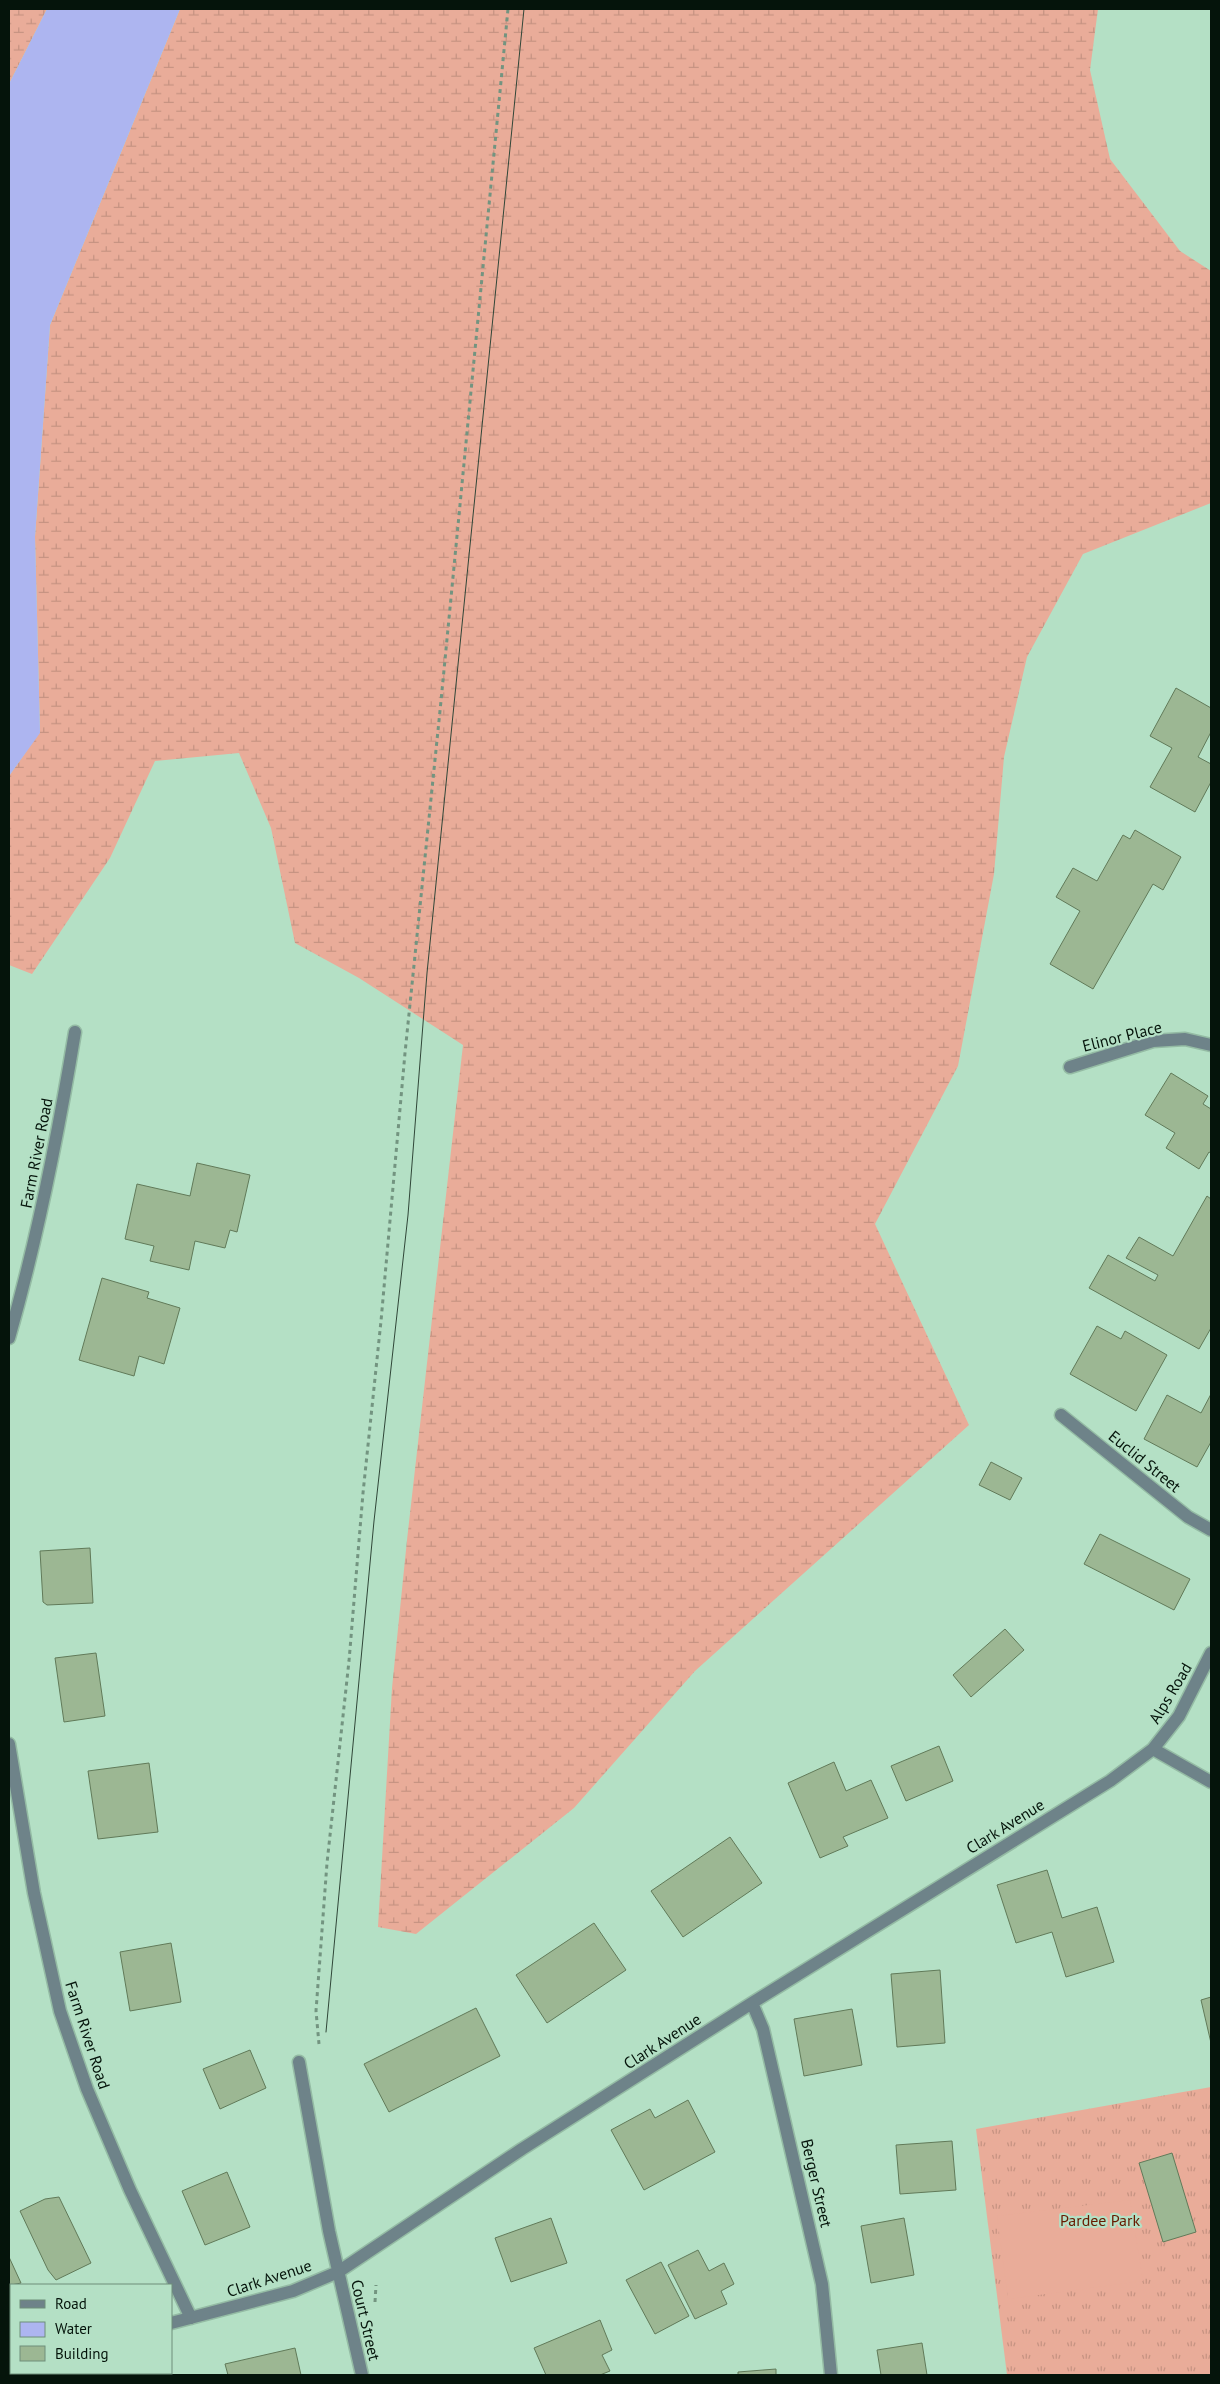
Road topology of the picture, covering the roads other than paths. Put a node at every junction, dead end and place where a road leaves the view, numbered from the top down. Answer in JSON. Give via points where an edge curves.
{"nodes":[{"id":1,"x":75,"y":1032,"type":"dead end"},
{"id":2,"x":1211,"y":1045,"type":"edge"},
{"id":3,"x":1070,"y":1067,"type":"dead end"},
{"id":4,"x":9,"y":1338,"type":"edge"},
{"id":5,"x":1061,"y":1415,"type":"dead end"},
{"id":6,"x":1211,"y":1530,"type":"edge"},
{"id":7,"x":1211,"y":1653,"type":"edge"},
{"id":8,"x":9,"y":1744,"type":"edge"},
{"id":9,"x":1153,"y":1749,"type":"junction"},
{"id":10,"x":1211,"y":1782,"type":"edge"},
{"id":11,"x":752,"y":2003,"type":"junction"},
{"id":12,"x":299,"y":2062,"type":"dead end"},
{"id":13,"x":338,"y":2272,"type":"junction"},
{"id":14,"x":190,"y":2318,"type":"junction"},
{"id":15,"x":172,"y":2323,"type":"edge"},
{"id":16,"x":362,"y":2375,"type":"edge"},
{"id":17,"x":831,"y":2375,"type":"edge"}],
"edges":[{"from":1,"to":4,"type":"street","name":"Farm River Road","via":[[47,1186],[28,1274]]},
{"from":2,"to":3,"type":"street","name":"Elinor Place","via":[[1185,1039],[1153,1041]]},
{"from":5,"to":6,"type":"street","name":"Euclid Street","via":[[1188,1517]]},
{"from":7,"to":9,"type":"street","name":"Alps Road","via":[[1179,1716]]},
{"from":8,"to":14,"type":"street","name":"Farm River Road","via":[[34,1893],[60,2011],[87,2090]]},
{"from":9,"to":10,"type":"street"},
{"from":9,"to":11,"type":"street","name":"Clark Avenue","via":[[1110,1781]]},
{"from":11,"to":13,"type":"street","name":"Clark Avenue","via":[[522,2149]]},
{"from":11,"to":17,"type":"street","name":"Berger Street","via":[[763,2030],[822,2284]]},
{"from":12,"to":13,"type":"street","name":"Court Street"},
{"from":13,"to":14,"type":"street","name":"Clark Avenue","via":[[293,2291]]},
{"from":13,"to":16,"type":"street","name":"Court Street"},
{"from":14,"to":15,"type":"street","name":"Clark Avenue"}]}
